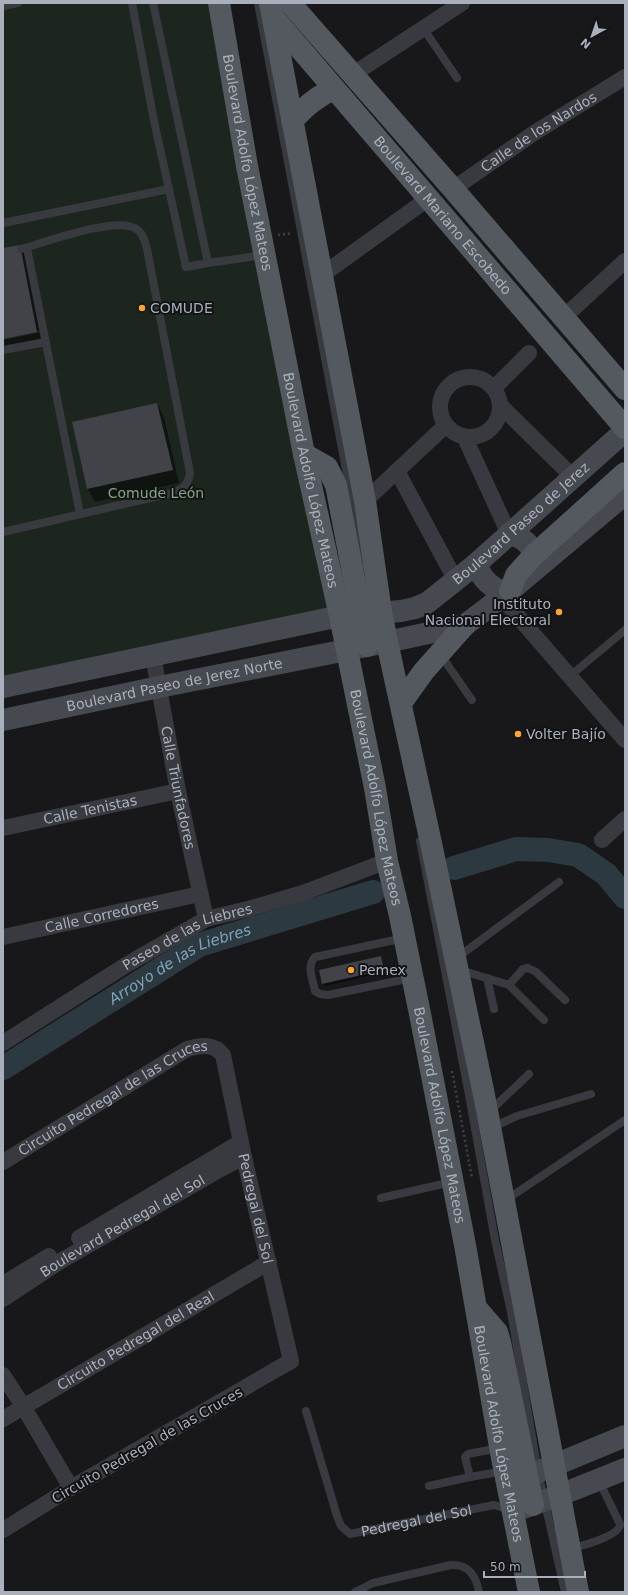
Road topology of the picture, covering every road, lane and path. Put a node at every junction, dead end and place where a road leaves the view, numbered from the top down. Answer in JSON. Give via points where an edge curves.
{"nodes":[{"id":1,"x":18,"y":3,"type":"edge"},
{"id":2,"x":132,"y":3,"type":"edge"},
{"id":3,"x":153,"y":3,"type":"edge"},
{"id":4,"x":219,"y":3,"type":"edge"},
{"id":5,"x":290,"y":3,"type":"edge"},
{"id":6,"x":462,"y":3,"type":"edge"},
{"id":7,"x":3,"y":6,"type":"edge"},
{"id":8,"x":266,"y":6,"type":"edge"},
{"id":9,"x":423,"y":28,"type":"junction"},
{"id":10,"x":352,"y":75,"type":"junction"},
{"id":11,"x":625,"y":77,"type":"edge"},
{"id":12,"x":457,"y":78,"type":"dead end"},
{"id":13,"x":334,"y":89,"type":"junction"},
{"id":14,"x":292,"y":121,"type":"junction"},
{"id":15,"x":169,"y":189,"type":"junction"},
{"id":16,"x":453,"y":189,"type":"junction"},
{"id":17,"x":428,"y":198,"type":"junction"},
{"id":18,"x":3,"y":223,"type":"edge"},
{"id":19,"x":302,"y":232,"type":"junction"},
{"id":20,"x":263,"y":246,"type":"junction"},
{"id":21,"x":625,"y":261,"type":"edge"},
{"id":22,"x":208,"y":263,"type":"junction"},
{"id":23,"x":322,"y":275,"type":"junction"},
{"id":24,"x":563,"y":318,"type":"junction"},
{"id":25,"x":46,"y":342,"type":"junction"},
{"id":26,"x":3,"y":350,"type":"edge"},
{"id":27,"x":530,"y":353,"type":"dead end"},
{"id":28,"x":494,"y":388,"type":"junction"},
{"id":29,"x":625,"y":389,"type":"edge"},
{"id":30,"x":501,"y":406,"type":"junction"},
{"id":31,"x":445,"y":426,"type":"junction"},
{"id":32,"x":625,"y":428,"type":"edge"},
{"id":33,"x":625,"y":431,"type":"edge"},
{"id":34,"x":465,"y":438,"type":"junction"},
{"id":35,"x":304,"y":454,"type":"junction"},
{"id":36,"x":397,"y":471,"type":"junction"},
{"id":37,"x":625,"y":473,"type":"edge"},
{"id":38,"x":573,"y":477,"type":"junction"},
{"id":39,"x":625,"y":494,"type":"edge"},
{"id":40,"x":365,"y":501,"type":"junction"},
{"id":41,"x":80,"y":514,"type":"junction"},
{"id":42,"x":3,"y":532,"type":"edge"},
{"id":43,"x":509,"y":534,"type":"junction"},
{"id":44,"x":534,"y":555,"type":"junction"},
{"id":45,"x":476,"y":564,"type":"junction"},
{"id":46,"x":365,"y":574,"type":"dead end"},
{"id":47,"x":456,"y":581,"type":"junction"},
{"id":48,"x":506,"y":594,"type":"junction"},
{"id":49,"x":372,"y":610,"type":"junction"},
{"id":50,"x":340,"y":616,"type":"junction"},
{"id":51,"x":465,"y":625,"type":"junction"},
{"id":52,"x":625,"y":630,"type":"edge"},
{"id":53,"x":370,"y":645,"type":"junction"},
{"id":54,"x":439,"y":653,"type":"junction"},
{"id":55,"x":153,"y":656,"type":"junction"},
{"id":56,"x":570,"y":676,"type":"junction"},
{"id":57,"x":3,"y":687,"type":"edge"},
{"id":58,"x":159,"y":687,"type":"junction"},
{"id":59,"x":396,"y":700,"type":"junction"},
{"id":60,"x":472,"y":700,"type":"dead end"},
{"id":61,"x":3,"y":720,"type":"edge"},
{"id":62,"x":625,"y":740,"type":"edge"},
{"id":63,"x":178,"y":791,"type":"junction"},
{"id":64,"x":625,"y":819,"type":"edge"},
{"id":65,"x":3,"y":828,"type":"edge"},
{"id":66,"x":424,"y":836,"type":"junction"},
{"id":67,"x":602,"y":840,"type":"dead end"},
{"id":68,"x":387,"y":861,"type":"junction"},
{"id":69,"x":558,"y":882,"type":"dead end"},
{"id":70,"x":200,"y":894,"type":"junction"},
{"id":71,"x":206,"y":919,"type":"junction"},
{"id":72,"x":3,"y":937,"type":"edge"},
{"id":73,"x":405,"y":938,"type":"junction"},
{"id":74,"x":456,"y":964,"type":"junction"},
{"id":75,"x":413,"y":978,"type":"junction"},
{"id":76,"x":487,"y":978,"type":"junction"},
{"id":77,"x":509,"y":986,"type":"junction"},
{"id":78,"x":565,"y":1000,"type":"dead end"},
{"id":79,"x":494,"y":1008,"type":"dead end"},
{"id":80,"x":544,"y":1020,"type":"dead end"},
{"id":81,"x":3,"y":1043,"type":"edge"},
{"id":82,"x":223,"y":1055,"type":"joint"},
{"id":83,"x":452,"y":1071,"type":"dead end"},
{"id":84,"x":529,"y":1074,"type":"dead end"},
{"id":85,"x":591,"y":1094,"type":"dead end"},
{"id":86,"x":625,"y":1120,"type":"edge"},
{"id":87,"x":489,"y":1121,"type":"junction"},
{"id":88,"x":242,"y":1149,"type":"junction"},
{"id":89,"x":3,"y":1162,"type":"edge"},
{"id":90,"x":462,"y":1181,"type":"junction"},
{"id":91,"x":381,"y":1198,"type":"dead end"},
{"id":92,"x":503,"y":1202,"type":"junction"},
{"id":93,"x":269,"y":1262,"type":"junction"},
{"id":94,"x":3,"y":1284,"type":"edge"},
{"id":95,"x":3,"y":1299,"type":"edge"},
{"id":96,"x":477,"y":1309,"type":"junction"},
{"id":97,"x":291,"y":1361,"type":"joint"},
{"id":98,"x":3,"y":1375,"type":"edge"},
{"id":99,"x":24,"y":1406,"type":"junction"},
{"id":100,"x":306,"y":1411,"type":"dead end"},
{"id":101,"x":3,"y":1419,"type":"edge"},
{"id":102,"x":616,"y":1439,"type":"edge"},
{"id":103,"x":500,"y":1448,"type":"junction"},
{"id":104,"x":625,"y":1469,"type":"edge"},
{"id":105,"x":540,"y":1472,"type":"junction"},
{"id":106,"x":470,"y":1477,"type":"junction"},
{"id":107,"x":507,"y":1480,"type":"junction"},
{"id":108,"x":598,"y":1480,"type":"junction"},
{"id":109,"x":429,"y":1486,"type":"dead end"},
{"id":110,"x":70,"y":1488,"type":"junction"},
{"id":111,"x":529,"y":1503,"type":"junction"},
{"id":112,"x":3,"y":1530,"type":"edge"},
{"id":113,"x":570,"y":1550,"type":"junction"},
{"id":114,"x":355,"y":1592,"type":"edge"},
{"id":115,"x":479,"y":1592,"type":"edge"},
{"id":116,"x":529,"y":1592,"type":"edge"},
{"id":117,"x":565,"y":1592,"type":"edge"},
{"id":118,"x":578,"y":1592,"type":"edge"}],
"edges":[{"from":1,"to":7,"type":"lane"},
{"from":2,"to":15,"type":"lane"},
{"from":3,"to":22,"type":"lane"},
{"from":4,"to":20,"type":"main road","name":"Boulevard Adolfo López Mateos","via":[[245,158]]},
{"from":5,"to":10,"type":"main road","name":"Boulevard Mariano Escobedo"},
{"from":6,"to":9,"type":"street"},
{"from":8,"to":13,"type":"main road","name":"Boulevard Mariano Escobedo"},
{"from":8,"to":14,"type":"main road","name":"Boulevard Adolfo López Mateos"},
{"from":8,"to":19,"type":"lane"},
{"from":9,"to":10,"type":"street"},
{"from":9,"to":12,"type":"lane"},
{"from":10,"to":16,"type":"main road","name":"Boulevard Mariano Escobedo"},
{"from":11,"to":16,"type":"street","name":"Calle de los Nardos","via":[[534,133]]},
{"from":13,"to":14,"type":"main road","via":[[313,100]]},
{"from":13,"to":17,"type":"main road","name":"Boulevard Mariano Escobedo"},
{"from":14,"to":23,"type":"main road","name":"Boulevard Adolfo López Mateos"},
{"from":15,"to":18,"type":"lane"},
{"from":15,"to":22,"type":"lane","via":[[186,267]]},
{"from":16,"to":24,"type":"main road","name":"Boulevard Mariano Escobedo"},
{"from":17,"to":23,"type":"street"},
{"from":17,"to":32,"type":"main road","name":"Boulevard Mariano Escobedo"},
{"from":19,"to":20,"type":"path"},
{"from":19,"to":46,"type":"lane"},
{"from":20,"to":22,"type":"lane"},
{"from":20,"to":35,"type":"main road","name":"Boulevard Adolfo López Mateos"},
{"from":21,"to":24,"type":"street"},
{"from":23,"to":40,"type":"main road","name":"Boulevard Adolfo López Mateos"},
{"from":24,"to":29,"type":"main road","name":"Boulevard Mariano Escobedo"},
{"from":25,"to":26,"type":"lane"},
{"from":25,"to":41,"type":"lane"},
{"from":25,"to":41,"type":"lane","via":[[24,248],[70,234],[119,224],[138,230],[148,249],[190,473],[188,482],[172,494]]},
{"from":27,"to":28,"type":"street"},
{"from":28,"to":30,"type":"street"},
{"from":28,"to":31,"type":"street","via":[[482,378],[466,376],[451,382],[441,395],[439,411]]},
{"from":30,"to":34,"type":"street","via":[[498,419],[490,430],[478,437]]},
{"from":30,"to":38,"type":"street"},
{"from":31,"to":34,"type":"street","via":[[454,434]]},
{"from":31,"to":36,"type":"street"},
{"from":33,"to":38,"type":"main road","name":"Boulevard Paseo de Jerez"},
{"from":34,"to":43,"type":"street"},
{"from":35,"to":49,"type":"main road","via":[[327,467],[336,485]]},
{"from":35,"to":50,"type":"main road","name":"Boulevard Adolfo López Mateos"},
{"from":36,"to":40,"type":"street"},
{"from":36,"to":47,"type":"street"},
{"from":37,"to":44,"type":"main road"},
{"from":38,"to":43,"type":"main road","name":"Boulevard Paseo de Jerez"},
{"from":39,"to":48,"type":"main road"},
{"from":40,"to":49,"type":"main road","name":"Boulevard Adolfo López Mateos"},
{"from":41,"to":42,"type":"lane"},
{"from":43,"to":44,"type":"main road","via":[[526,542]]},
{"from":43,"to":45,"type":"main road","name":"Boulevard Paseo de Jerez"},
{"from":44,"to":48,"type":"main road","via":[[516,575]]},
{"from":45,"to":47,"type":"main road","name":"Boulevard Paseo de Jerez"},
{"from":45,"to":48,"type":"main road","via":[[488,584]]},
{"from":47,"to":49,"type":"main road","name":"Boulevard Paseo de Jerez","via":[[427,603],[415,608],[401,611]]},
{"from":48,"to":51,"type":"main road"},
{"from":48,"to":56,"type":"street"},
{"from":49,"to":50,"type":"main road","name":"Boulevard Paseo de Jerez"},
{"from":49,"to":53,"type":"main road","name":"Boulevard Adolfo López Mateos"},
{"from":50,"to":53,"type":"main road","name":"Boulevard Adolfo López Mateos"},
{"from":50,"to":55,"type":"main road"},
{"from":51,"to":53,"type":"main road"},
{"from":51,"to":54,"type":"main road"},
{"from":52,"to":56,"type":"lane"},
{"from":53,"to":58,"type":"main road","name":"Boulevard Paseo de Jerez Norte"},
{"from":53,"to":59,"type":"main road","name":"Boulevard Adolfo López Mateos"},
{"from":53,"to":68,"type":"main road","name":"Boulevard Adolfo López Mateos","via":[[375,788]]},
{"from":54,"to":59,"type":"main road"},
{"from":54,"to":60,"type":"lane"},
{"from":55,"to":57,"type":"main road"},
{"from":55,"to":58,"type":"street","name":"Calle Triunfadores"},
{"from":56,"to":62,"type":"street"},
{"from":58,"to":61,"type":"main road","name":"Boulevard Paseo de Jerez Norte"},
{"from":58,"to":63,"type":"street","name":"Calle Triunfadores"},
{"from":59,"to":66,"type":"main road","name":"Boulevard Adolfo López Mateos"},
{"from":63,"to":65,"type":"street","name":"Calle Tenistas"},
{"from":63,"to":70,"type":"street","name":"Calle Triunfadores"},
{"from":64,"to":67,"type":"street"},
{"from":66,"to":74,"type":"main road","name":"Boulevard Adolfo López Mateos","via":[[444,905]]},
{"from":66,"to":105,"type":"lane","via":[[495,1240]]},
{"from":68,"to":71,"type":"street","name":"Paseo de las Liebres","via":[[302,892]]},
{"from":68,"to":73,"type":"main road","name":"Boulevard Adolfo López Mateos"},
{"from":69,"to":74,"type":"lane"},
{"from":70,"to":71,"type":"street","name":"Calle Triunfadores"},
{"from":70,"to":72,"type":"street","name":"Calle Corredores"},
{"from":71,"to":81,"type":"street","name":"Paseo de las Liebres","via":[[126,965]]},
{"from":73,"to":75,"type":"main road","name":"Boulevard Adolfo López Mateos"},
{"from":73,"to":75,"type":"lane","via":[[315,957],[311,960],[310,966],[315,991],[328,995]]},
{"from":74,"to":76,"type":"lane"},
{"from":74,"to":87,"type":"main road","name":"Boulevard Adolfo López Mateos"},
{"from":75,"to":90,"type":"main road","name":"Boulevard Adolfo López Mateos"},
{"from":76,"to":77,"type":"lane"},
{"from":76,"to":79,"type":"lane"},
{"from":77,"to":78,"type":"lane","via":[[528,968],[536,972]]},
{"from":77,"to":80,"type":"lane"},
{"from":82,"to":88,"type":"street","name":"Pedregal del Sol"},
{"from":82,"to":89,"type":"street","name":"Circuito Pedregal de las Cruces","via":[[214,1047],[207,1045],[187,1049]]},
{"from":83,"to":90,"type":"path"},
{"from":84,"to":87,"type":"lane"},
{"from":85,"to":87,"type":"lane","via":[[517,1116]]},
{"from":86,"to":92,"type":"lane"},
{"from":87,"to":92,"type":"main road","name":"Boulevard Adolfo López Mateos"},
{"from":88,"to":93,"type":"street","name":"Pedregal del Sol"},
{"from":88,"to":94,"type":"street","name":"Boulevard Pedregal del Sol"},
{"from":88,"to":95,"type":"street","name":"Boulevard Pedregal del Sol","via":[[217,1171],[59,1262]]},
{"from":90,"to":91,"type":"lane"},
{"from":90,"to":96,"type":"main road","name":"Boulevard Adolfo López Mateos"},
{"from":92,"to":105,"type":"main road","name":"Boulevard Adolfo López Mateos"},
{"from":93,"to":97,"type":"street","name":"Pedregal del Sol"},
{"from":93,"to":99,"type":"street","name":"Circuito Pedregal del Real"},
{"from":96,"to":103,"type":"main road","name":"Boulevard Adolfo López Mateos"},
{"from":96,"to":105,"type":"main road","via":[[497,1332]]},
{"from":97,"to":110,"type":"street","name":"Circuito Pedregal de las Cruces"},
{"from":98,"to":99,"type":"street"},
{"from":99,"to":101,"type":"street","name":"Circuito Pedregal del Real"},
{"from":99,"to":110,"type":"street"},
{"from":100,"to":111,"type":"lane","name":"Pedregal del Sol","via":[[341,1526],[350,1534]]},
{"from":102,"to":105,"type":"main road"},
{"from":103,"to":106,"type":"lane","via":[[468,1454],[466,1456]]},
{"from":103,"to":107,"type":"main road","name":"Boulevard Adolfo López Mateos"},
{"from":104,"to":108,"type":"main road"},
{"from":105,"to":107,"type":"main road"},
{"from":105,"to":111,"type":"main road","name":"Boulevard Adolfo López Mateos"},
{"from":106,"to":107,"type":"lane"},
{"from":106,"to":109,"type":"lane"},
{"from":107,"to":111,"type":"main road","name":"Boulevard Adolfo López Mateos"},
{"from":108,"to":111,"type":"main road"},
{"from":108,"to":113,"type":"lane","via":[[620,1527],[598,1540]]},
{"from":110,"to":112,"type":"street","name":"Circuito Pedregal de las Cruces"},
{"from":111,"to":113,"type":"main road","name":"Boulevard Adolfo López Mateos"},
{"from":111,"to":116,"type":"main road","name":"Boulevard Adolfo López Mateos"},
{"from":111,"to":117,"type":"lane"},
{"from":113,"to":118,"type":"main road","name":"Boulevard Adolfo López Mateos"},
{"from":114,"to":115,"type":"lane","via":[[373,1583],[460,1564],[469,1569]]}]}
